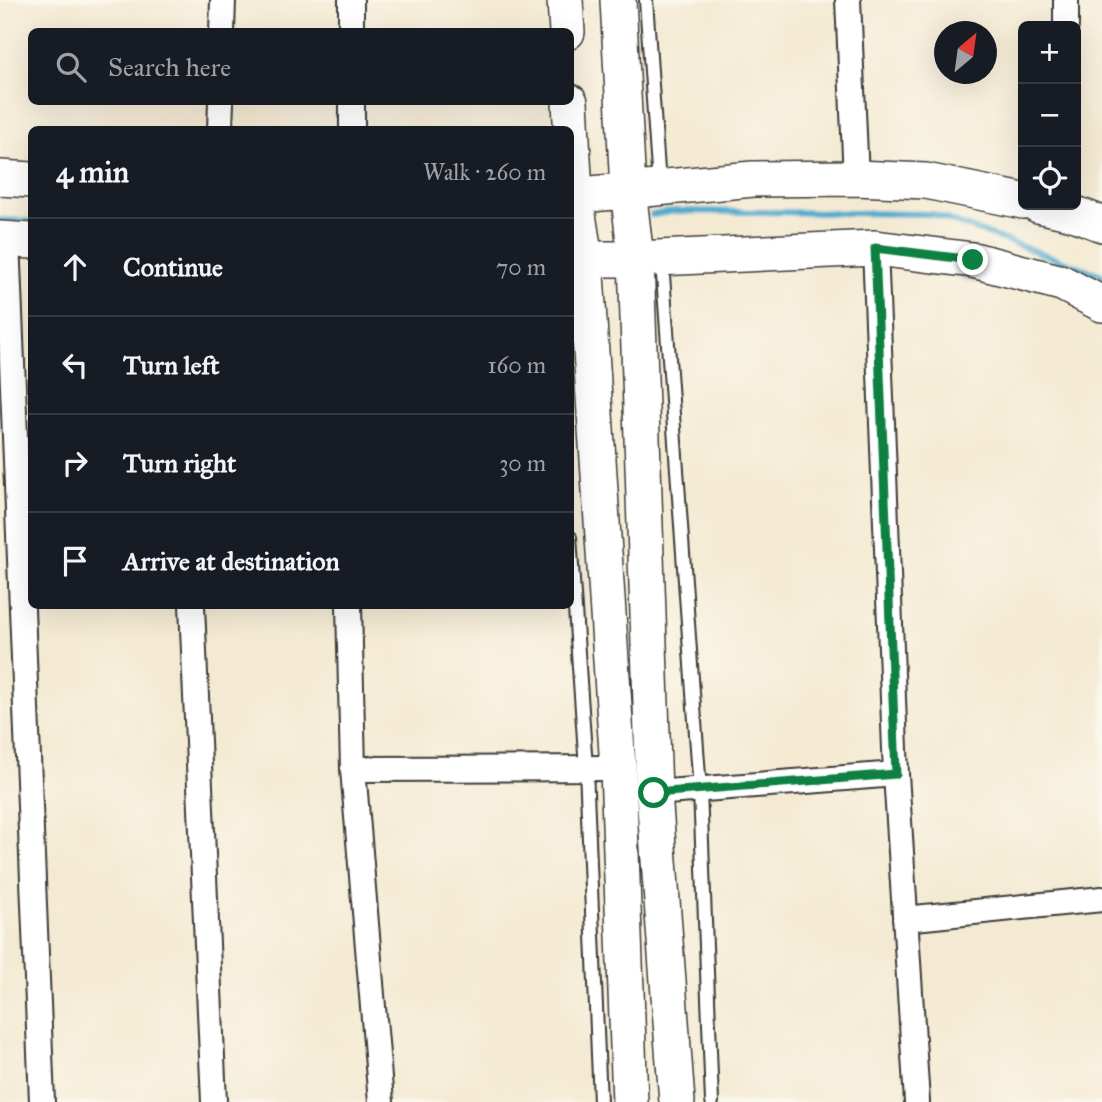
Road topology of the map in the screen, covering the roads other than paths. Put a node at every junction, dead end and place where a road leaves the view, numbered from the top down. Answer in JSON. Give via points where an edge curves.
{"nodes":[{"id":1,"x":223,"y":0,"type":"edge"},
{"id":2,"x":351,"y":0,"type":"edge"},
{"id":3,"x":565,"y":0,"type":"edge"},
{"id":4,"x":618,"y":0,"type":"edge"},
{"id":5,"x":646,"y":0,"type":"edge"},
{"id":6,"x":848,"y":0,"type":"edge"},
{"id":7,"x":1066,"y":0,"type":"edge"},
{"id":8,"x":1066,"y":21,"type":"edge"},
{"id":9,"x":222,"y":28,"type":"edge"},
{"id":10,"x":351,"y":28,"type":"edge"},
{"id":11,"x":566,"y":28,"type":"edge"},
{"id":12,"x":221,"y":105,"type":"edge"},
{"id":13,"x":352,"y":105,"type":"edge"},
{"id":14,"x":570,"y":105,"type":"edge"},
{"id":15,"x":220,"y":126,"type":"edge"},
{"id":16,"x":352,"y":126,"type":"edge"},
{"id":17,"x":571,"y":126,"type":"edge"},
{"id":18,"x":0,"y":178,"type":"edge"},
{"id":19,"x":856,"y":178,"type":"junction"},
{"id":20,"x":28,"y":180,"type":"edge"},
{"id":21,"x":643,"y":188,"type":"junction"},
{"id":22,"x":574,"y":196,"type":"edge"},
{"id":23,"x":1018,"y":200,"type":"edge"},
{"id":24,"x":574,"y":209,"type":"edge"},
{"id":25,"x":1062,"y":210,"type":"edge"},
{"id":26,"x":1082,"y":214,"type":"edge"},
{"id":27,"x":13,"y":239,"type":"edge"},
{"id":28,"x":875,"y":248,"type":"junction"},
{"id":29,"x":649,"y":258,"type":"junction"},
{"id":30,"x":578,"y":259,"type":"edge"},
{"id":31,"x":1102,"y":304,"type":"edge"},
{"id":32,"x":574,"y":566,"type":"edge"},
{"id":33,"x":192,"y":609,"type":"edge"},
{"id":34,"x":349,"y":609,"type":"edge"},
{"id":35,"x":602,"y":768,"type":"junction"},
{"id":36,"x":353,"y":769,"type":"junction"},
{"id":37,"x":896,"y":774,"type":"junction"},
{"id":38,"x":700,"y":790,"type":"junction"},
{"id":39,"x":654,"y":793,"type":"junction"},
{"id":40,"x":1102,"y":899,"type":"edge"},
{"id":41,"x":905,"y":919,"type":"junction"},
{"id":42,"x":42,"y":1102,"type":"edge"},
{"id":43,"x":214,"y":1102,"type":"edge"},
{"id":44,"x":381,"y":1102,"type":"edge"},
{"id":45,"x":600,"y":1102,"type":"edge"},
{"id":46,"x":630,"y":1102,"type":"edge"},
{"id":47,"x":677,"y":1102,"type":"edge"},
{"id":48,"x":712,"y":1102,"type":"edge"},
{"id":49,"x":917,"y":1102,"type":"edge"}],
"edges":[{"from":1,"to":9,"type":"street"},
{"from":2,"to":10,"type":"street"},
{"from":3,"to":11,"type":"street"},
{"from":4,"to":21,"type":"street"},
{"from":5,"to":21,"type":"lane"},
{"from":6,"to":19,"type":"street"},
{"from":7,"to":8,"type":"street"},
{"from":12,"to":15,"type":"street"},
{"from":13,"to":16,"type":"street"},
{"from":14,"to":17,"type":"street"},
{"from":18,"to":20,"type":"street"},
{"from":19,"to":21,"type":"street"},
{"from":19,"to":23,"type":"street","via":[[926,181]]},
{"from":21,"to":22,"type":"street"},
{"from":21,"to":29,"type":"street"},
{"from":24,"to":30,"type":"street"},
{"from":25,"to":26,"type":"street"},
{"from":27,"to":42,"type":"street"},
{"from":28,"to":29,"type":"street"},
{"from":28,"to":31,"type":"street","via":[[973,260],[1062,283]]},
{"from":28,"to":37,"type":"street"},
{"from":29,"to":30,"type":"street"},
{"from":29,"to":38,"type":"lane"},
{"from":29,"to":39,"type":"street"},
{"from":30,"to":35,"type":"street"},
{"from":32,"to":35,"type":"lane"},
{"from":33,"to":43,"type":"street"},
{"from":34,"to":36,"type":"street"},
{"from":35,"to":36,"type":"street"},
{"from":35,"to":45,"type":"lane"},
{"from":35,"to":46,"type":"street"},
{"from":36,"to":44,"type":"street"},
{"from":37,"to":38,"type":"street"},
{"from":37,"to":41,"type":"street"},
{"from":38,"to":39,"type":"street"},
{"from":38,"to":48,"type":"lane"},
{"from":39,"to":47,"type":"street"},
{"from":40,"to":41,"type":"street"},
{"from":41,"to":49,"type":"street"}]}
